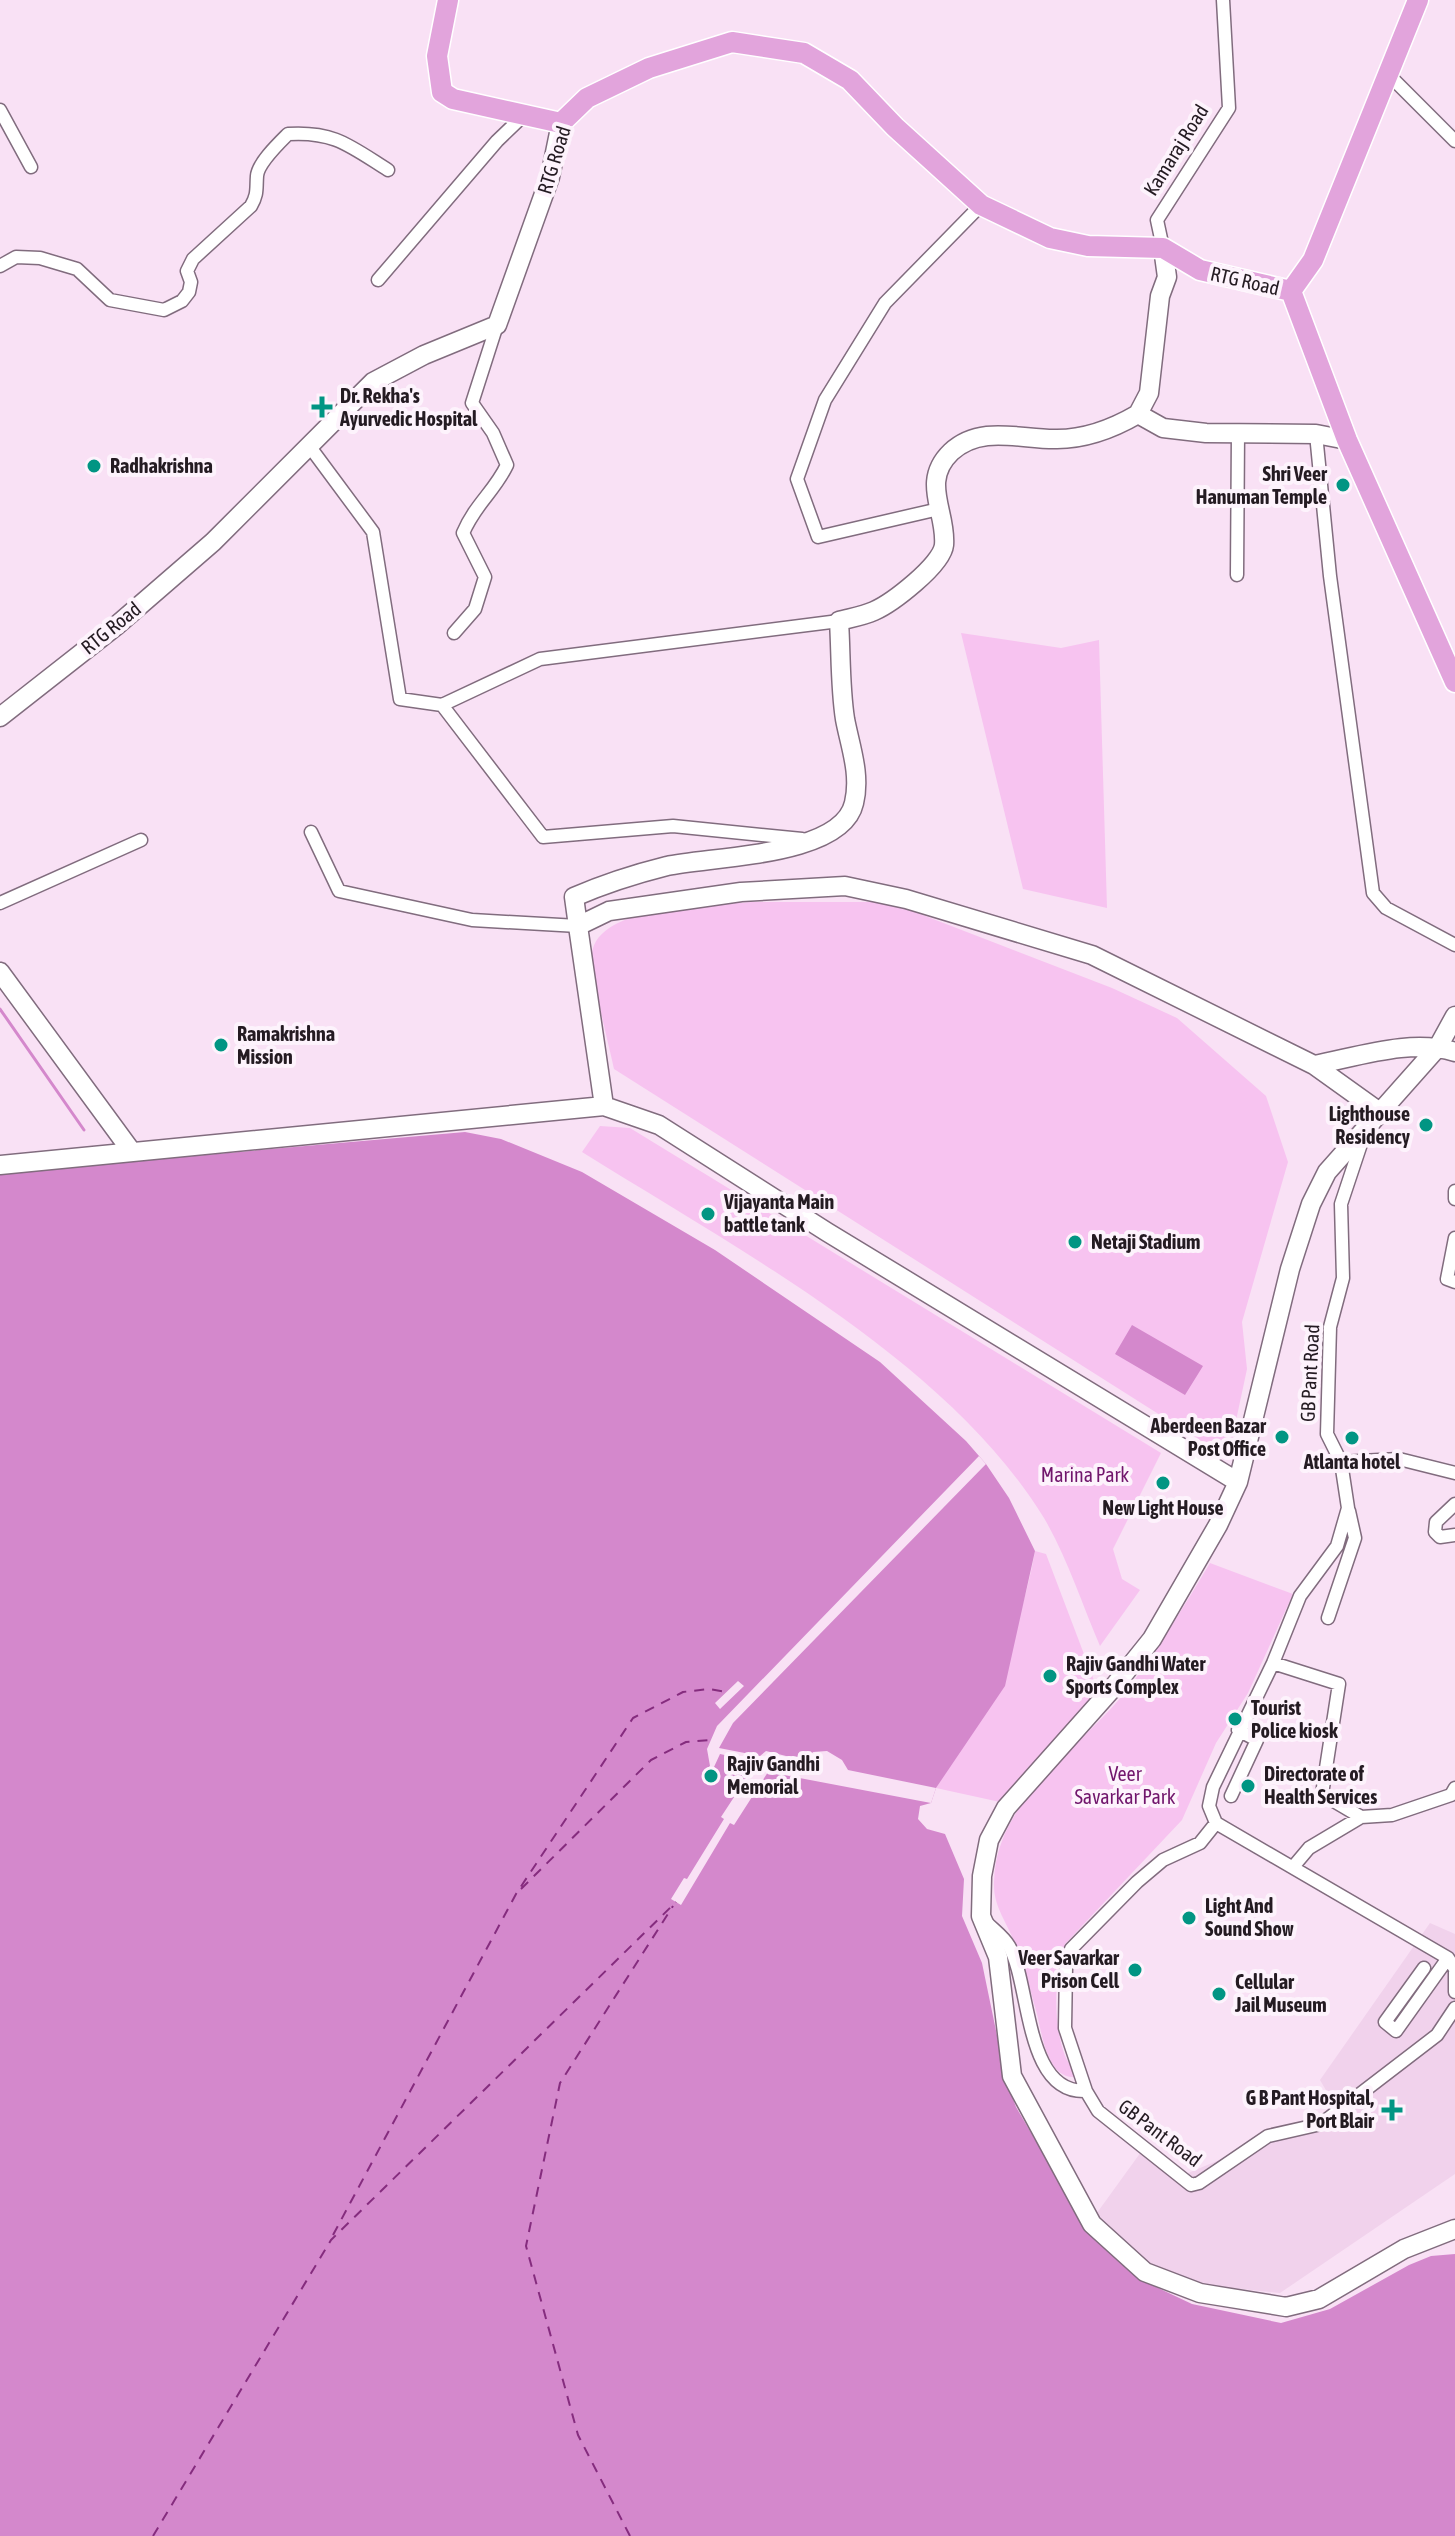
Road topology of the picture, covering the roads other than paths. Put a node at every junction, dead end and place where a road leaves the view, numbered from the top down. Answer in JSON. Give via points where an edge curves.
{"nodes":[{"id":1,"x":448,"y":0,"type":"edge"},
{"id":2,"x":1223,"y":0,"type":"edge"},
{"id":3,"x":1418,"y":0,"type":"edge"},
{"id":4,"x":1390,"y":76,"type":"junction"},
{"id":5,"x":0,"y":110,"type":"edge"},
{"id":6,"x":524,"y":115,"type":"junction"},
{"id":7,"x":561,"y":123,"type":"junction"},
{"id":8,"x":1455,"y":141,"type":"edge"},
{"id":9,"x":31,"y":167,"type":"dead end"},
{"id":10,"x":388,"y":170,"type":"dead end"},
{"id":11,"x":981,"y":205,"type":"junction"},
{"id":12,"x":1163,"y":248,"type":"junction"},
{"id":13,"x":0,"y":266,"type":"edge"},
{"id":14,"x":378,"y":280,"type":"dead end"},
{"id":15,"x":1291,"y":291,"type":"junction"},
{"id":16,"x":497,"y":325,"type":"junction"},
{"id":17,"x":1138,"y":414,"type":"junction"},
{"id":18,"x":1238,"y":432,"type":"junction"},
{"id":19,"x":1316,"y":434,"type":"junction"},
{"id":20,"x":1347,"y":440,"type":"junction"},
{"id":21,"x":310,"y":447,"type":"junction"},
{"id":22,"x":939,"y":509,"type":"junction"},
{"id":23,"x":1237,"y":575,"type":"dead end"},
{"id":24,"x":839,"y":621,"type":"junction"},
{"id":25,"x":454,"y":633,"type":"dead end"},
{"id":26,"x":1455,"y":682,"type":"edge"},
{"id":27,"x":442,"y":705,"type":"junction"},
{"id":28,"x":0,"y":717,"type":"edge"},
{"id":29,"x":311,"y":832,"type":"dead end"},
{"id":30,"x":141,"y":840,"type":"dead end"},
{"id":31,"x":814,"y":841,"type":"junction"},
{"id":32,"x":0,"y":903,"type":"edge"},
{"id":33,"x":578,"y":926,"type":"junction"},
{"id":34,"x":1455,"y":945,"type":"edge"},
{"id":35,"x":0,"y":972,"type":"edge"},
{"id":36,"x":1455,"y":1016,"type":"edge"},
{"id":37,"x":1447,"y":1050,"type":"edge"},
{"id":38,"x":1314,"y":1065,"type":"junction"},
{"id":39,"x":604,"y":1106,"type":"junction"},
{"id":40,"x":1381,"y":1113,"type":"junction"},
{"id":41,"x":1365,"y":1133,"type":"junction"},
{"id":42,"x":132,"y":1152,"type":"junction"},
{"id":43,"x":0,"y":1165,"type":"edge"},
{"id":44,"x":1455,"y":1191,"type":"edge"},
{"id":45,"x":1455,"y":1199,"type":"edge"},
{"id":46,"x":1455,"y":1238,"type":"edge"},
{"id":47,"x":1455,"y":1282,"type":"edge"},
{"id":48,"x":1341,"y":1462,"type":"junction"},
{"id":49,"x":1455,"y":1473,"type":"edge"},
{"id":50,"x":1238,"y":1482,"type":"junction"},
{"id":51,"x":1455,"y":1504,"type":"edge"},
{"id":52,"x":1348,"y":1508,"type":"junction"},
{"id":53,"x":1455,"y":1535,"type":"edge"},
{"id":54,"x":1328,"y":1618,"type":"dead end"},
{"id":55,"x":1273,"y":1663,"type":"junction"},
{"id":56,"x":1238,"y":1730,"type":"junction"},
{"id":57,"x":1455,"y":1788,"type":"edge"},
{"id":58,"x":1231,"y":1796,"type":"dead end"},
{"id":59,"x":1361,"y":1817,"type":"junction"},
{"id":60,"x":1216,"y":1823,"type":"junction"},
{"id":61,"x":1293,"y":1867,"type":"junction"},
{"id":62,"x":981,"y":1916,"type":"junction"},
{"id":63,"x":1453,"y":1967,"type":"edge"},
{"id":64,"x":1424,"y":1968,"type":"dead end"},
{"id":65,"x":1455,"y":1992,"type":"edge"},
{"id":66,"x":1455,"y":2008,"type":"edge"},
{"id":67,"x":1086,"y":2091,"type":"junction"},
{"id":68,"x":1455,"y":2229,"type":"edge"}],
"edges":[{"from":1,"to":6,"type":"main road","via":[[437,56],[442,92]]},
{"from":2,"to":12,"type":"street","name":"Kamaraj Road","via":[[1229,108],[1157,220]]},
{"from":3,"to":4,"type":"main road"},
{"from":4,"to":8,"type":"street"},
{"from":4,"to":15,"type":"main road","via":[[1313,260]]},
{"from":5,"to":9,"type":"street"},
{"from":6,"to":7,"type":"main road"},
{"from":6,"to":14,"type":"street"},
{"from":7,"to":11,"type":"main road","name":"RTG Road","via":[[587,98],[649,68],[732,42],[804,53],[850,80]]},
{"from":7,"to":16,"type":"street","name":"RTG Road","via":[[550,177]]},
{"from":10,"to":13,"type":"street","via":[[337,140],[311,131],[288,134],[257,175],[251,206],[193,259],[187,271],[189,292],[164,310],[110,300],[77,269],[40,258],[16,257]]},
{"from":11,"to":12,"type":"main road","name":"RTG Road","via":[[1050,238],[1088,246]]},
{"from":11,"to":22,"type":"street","via":[[885,303],[825,400],[797,479],[818,537]]},
{"from":12,"to":15,"type":"main road","name":"RTG Road","via":[[1200,270]]},
{"from":12,"to":17,"type":"street","name":"Kamaraj Road","via":[[1167,277],[1160,296],[1149,393]]},
{"from":15,"to":20,"type":"main road"},
{"from":16,"to":21,"type":"street","name":"RTG Road","via":[[373,382]]},
{"from":16,"to":25,"type":"street","via":[[472,403],[507,465],[499,482],[474,508],[463,533],[485,577],[475,609]]},
{"from":17,"to":18,"type":"street","via":[[1163,428]]},
{"from":17,"to":22,"type":"street","via":[[1106,430],[1059,439],[994,435],[969,440],[950,453],[940,471],[934,491]]},
{"from":18,"to":19,"type":"street"},
{"from":18,"to":23,"type":"street"},
{"from":19,"to":20,"type":"street"},
{"from":19,"to":34,"type":"street","via":[[1373,893],[1386,908]]},
{"from":20,"to":26,"type":"main road"},
{"from":21,"to":27,"type":"street","via":[[373,532],[400,699]]},
{"from":21,"to":28,"type":"street","name":"RTG Road","via":[[213,542]]},
{"from":22,"to":24,"type":"street","via":[[944,546],[935,563],[875,611]]},
{"from":24,"to":27,"type":"street","via":[[540,659]]},
{"from":24,"to":31,"type":"street","via":[[856,789],[846,821]]},
{"from":27,"to":31,"type":"street","via":[[543,837],[673,826]]},
{"from":29,"to":33,"type":"street","via":[[339,891],[472,920]]},
{"from":30,"to":32,"type":"street"},
{"from":31,"to":33,"type":"street","via":[[669,866],[598,886],[574,897]]},
{"from":33,"to":38,"type":"street","via":[[609,911],[741,892],[845,886],[1092,955]]},
{"from":33,"to":39,"type":"street"},
{"from":35,"to":42,"type":"street"},
{"from":36,"to":37,"type":"street"},
{"from":37,"to":38,"type":"street","via":[[1386,1051]]},
{"from":37,"to":40,"type":"street"},
{"from":38,"to":40,"type":"street"},
{"from":39,"to":42,"type":"street"},
{"from":39,"to":50,"type":"street","via":[[659,1125]]},
{"from":40,"to":41,"type":"street"},
{"from":41,"to":48,"type":"street","name":"GB Pant Road","via":[[1341,1204],[1343,1278],[1330,1327],[1327,1434]]},
{"from":41,"to":50,"type":"street","via":[[1327,1172],[1311,1204]]},
{"from":42,"to":43,"type":"street"},
{"from":44,"to":45,"type":"street"},
{"from":46,"to":47,"type":"street","via":[[1447,1279]]},
{"from":48,"to":49,"type":"street","via":[[1399,1459]]},
{"from":48,"to":52,"type":"street","name":"GB Pant Road"},
{"from":50,"to":62,"type":"street","via":[[1152,1639],[1006,1808],[989,1840]]},
{"from":51,"to":53,"type":"street","via":[[1436,1522],[1435,1532],[1440,1537]]},
{"from":52,"to":54,"type":"street","via":[[1355,1538]]},
{"from":52,"to":55,"type":"street","name":"GB Pant Road","via":[[1337,1546],[1300,1596]]},
{"from":55,"to":56,"type":"street","name":"GB Pant Road"},
{"from":55,"to":59,"type":"street","via":[[1339,1684],[1322,1794]]},
{"from":56,"to":58,"type":"street","via":[[1257,1740]]},
{"from":56,"to":60,"type":"street","name":"GB Pant Road","via":[[1213,1787],[1209,1806]]},
{"from":57,"to":59,"type":"street","via":[[1451,1795],[1392,1815]]},
{"from":59,"to":61,"type":"street","via":[[1309,1848]]},
{"from":60,"to":61,"type":"street"},
{"from":60,"to":67,"type":"street","name":"GB Pant Road","via":[[1200,1843],[1149,1872],[1071,1949],[1065,2028]]},
{"from":61,"to":63,"type":"street"},
{"from":62,"to":67,"type":"street","via":[[1009,1945],[1041,2061],[1058,2082],[1075,2092]]},
{"from":62,"to":68,"type":"street","via":[[998,1957],[1012,2076],[1092,2224],[1145,2272],[1200,2293],[1286,2307],[1319,2299],[1404,2249]]},
{"from":63,"to":64,"type":"street","via":[[1396,2031],[1385,2022]]},
{"from":63,"to":65,"type":"street"},
{"from":66,"to":67,"type":"street","name":"GB Pant Road","via":[[1437,2035],[1321,2124],[1268,2136],[1191,2185],[1098,2111]]}]}
